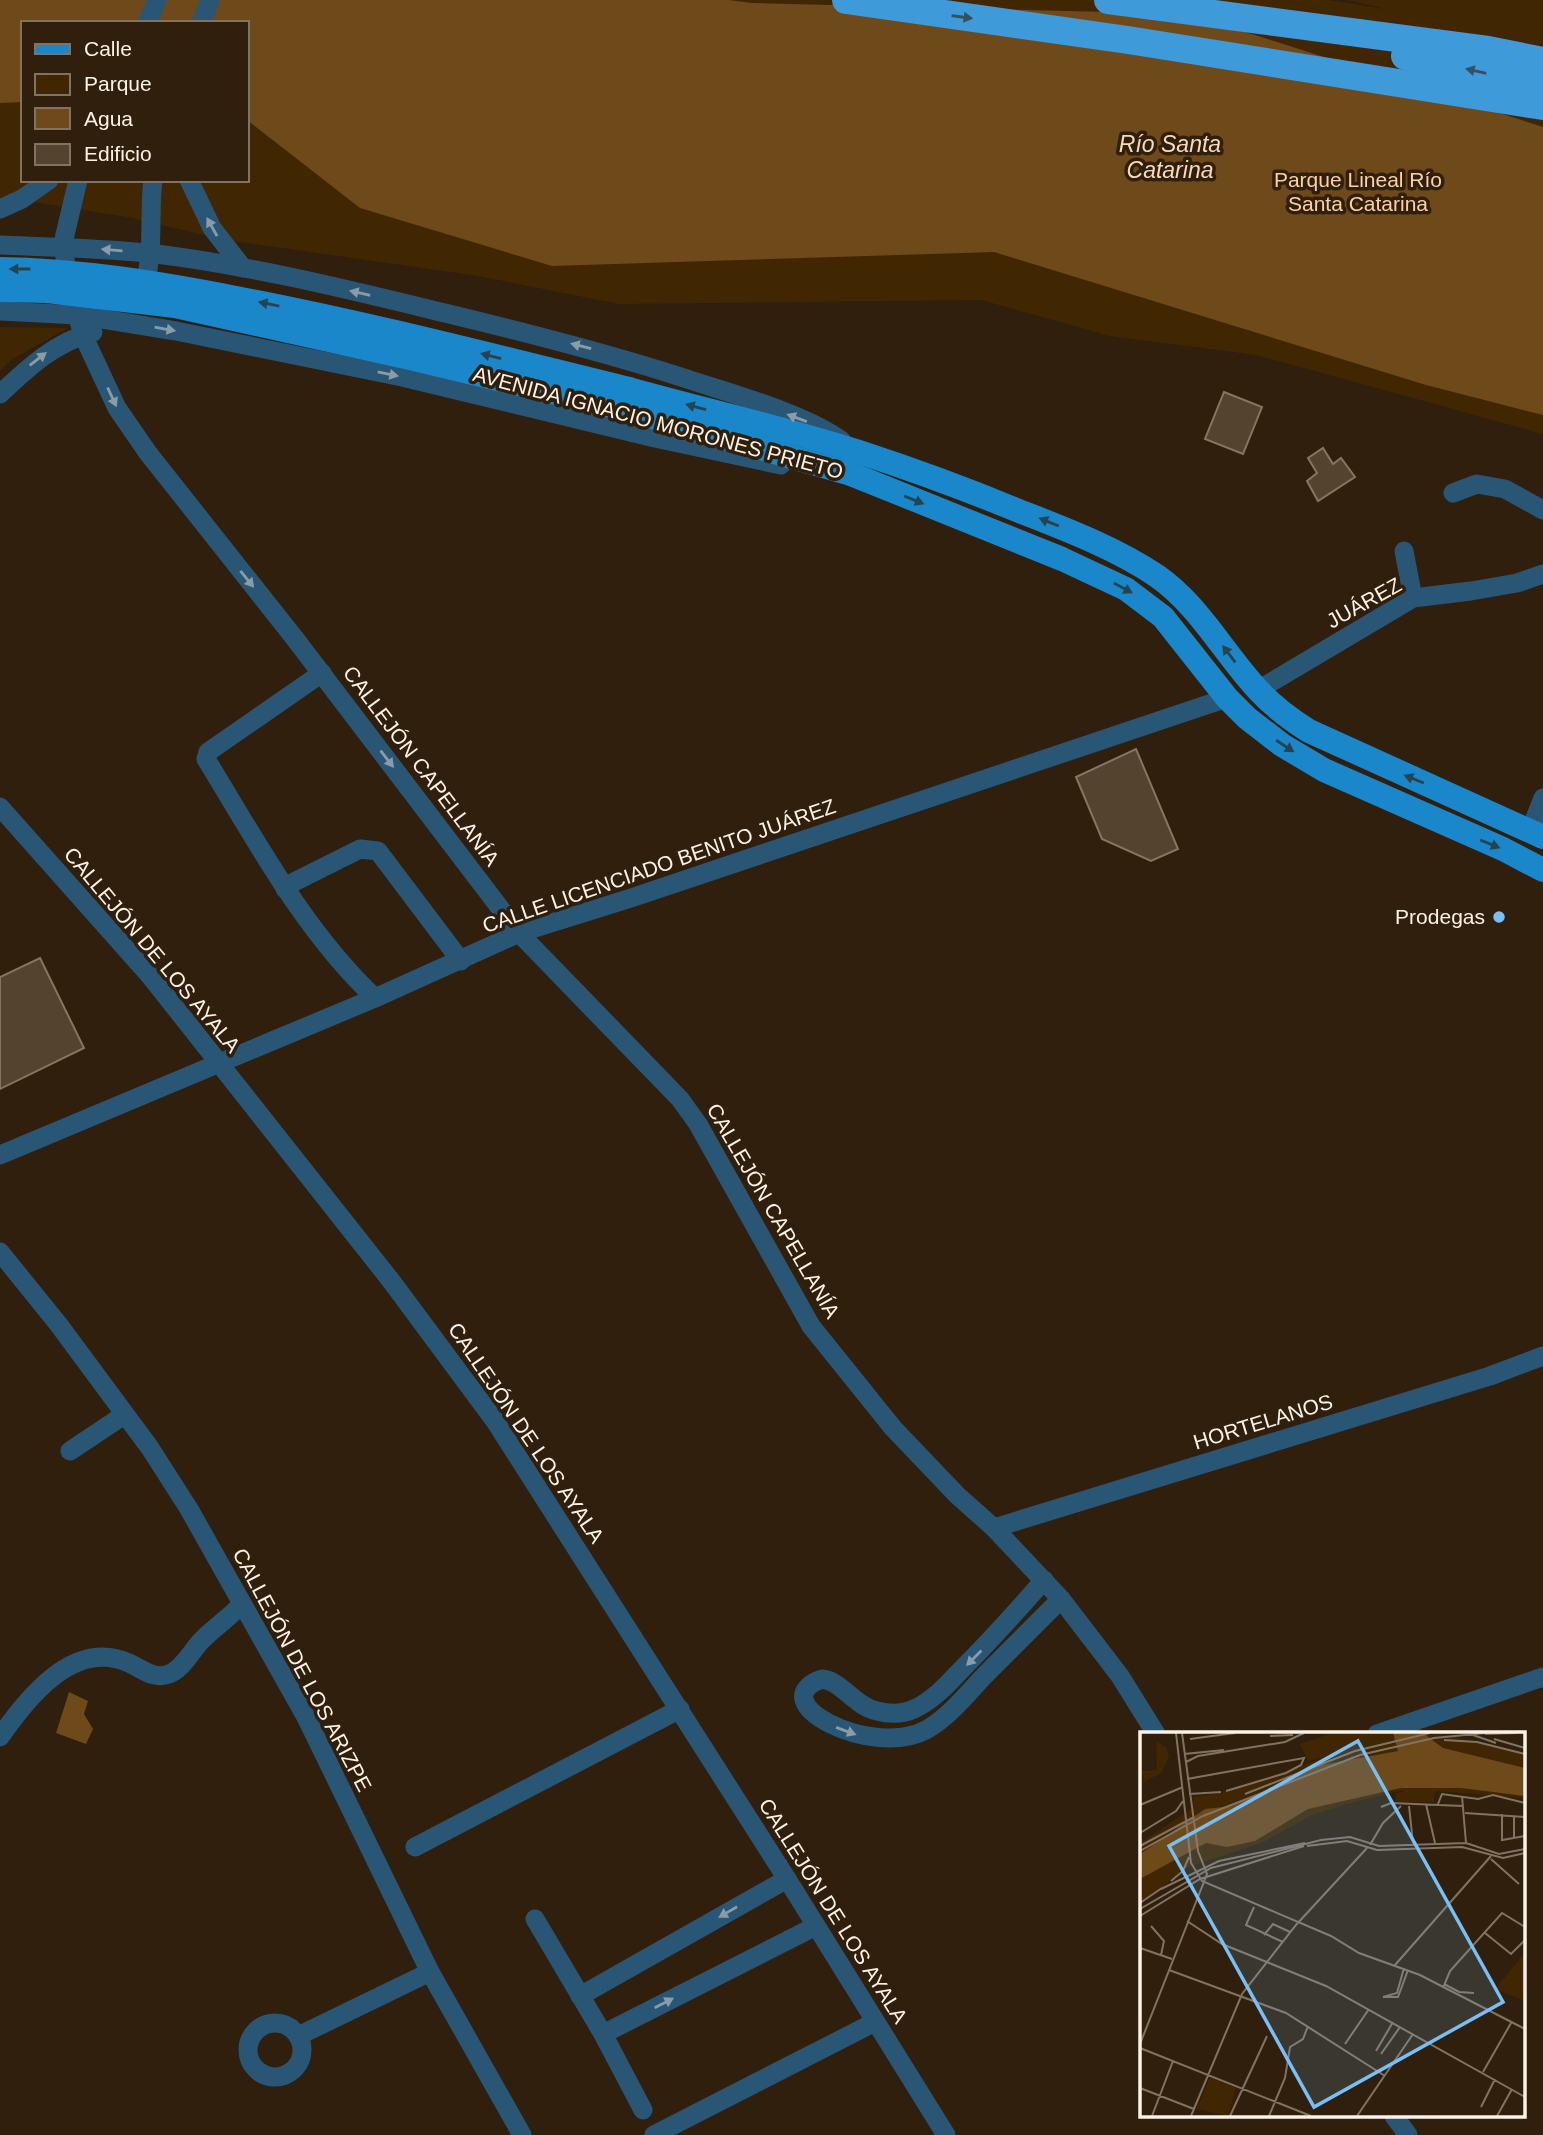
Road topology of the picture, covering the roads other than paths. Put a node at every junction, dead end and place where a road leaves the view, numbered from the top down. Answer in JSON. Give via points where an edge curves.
{"nodes":[{"id":1,"x":157,"y":0,"type":"edge"},
{"id":2,"x":210,"y":0,"type":"edge"},
{"id":3,"x":846,"y":0,"type":"edge"},
{"id":4,"x":1108,"y":0,"type":"edge"},
{"id":5,"x":1177,"y":10,"type":"junction"},
{"id":6,"x":148,"y":21,"type":"edge"},
{"id":7,"x":202,"y":21,"type":"edge"},
{"id":8,"x":1128,"y":40,"type":"junction"},
{"id":9,"x":1543,"y":61,"type":"edge"},
{"id":10,"x":1543,"y":86,"type":"edge"},
{"id":11,"x":1543,"y":106,"type":"edge"},
{"id":12,"x":1543,"y":123,"type":"edge"},
{"id":13,"x":46,"y":182,"type":"edge"},
{"id":14,"x":78,"y":182,"type":"edge"},
{"id":15,"x":153,"y":182,"type":"edge"},
{"id":16,"x":190,"y":182,"type":"edge"},
{"id":17,"x":0,"y":209,"type":"edge"},
{"id":18,"x":0,"y":245,"type":"edge"},
{"id":19,"x":64,"y":247,"type":"junction"},
{"id":20,"x":151,"y":254,"type":"junction"},
{"id":21,"x":0,"y":269,"type":"edge"},
{"id":22,"x":249,"y":269,"type":"junction"},
{"id":23,"x":0,"y":290,"type":"edge"},
{"id":24,"x":0,"y":311,"type":"edge"},
{"id":25,"x":78,"y":315,"type":"junction"},
{"id":26,"x":119,"y":321,"type":"junction"},
{"id":27,"x":83,"y":335,"type":"junction"},
{"id":28,"x":260,"y":348,"type":"junction"},
{"id":29,"x":0,"y":394,"type":"edge"},
{"id":30,"x":626,"y":399,"type":"junction"},
{"id":31,"x":854,"y":463,"type":"junction"},
{"id":32,"x":1453,"y":493,"type":"dead end"},
{"id":33,"x":1543,"y":510,"type":"edge"},
{"id":34,"x":1404,"y":551,"type":"dead end"},
{"id":35,"x":1543,"y":574,"type":"edge"},
{"id":36,"x":1413,"y":598,"type":"junction"},
{"id":37,"x":322,"y":673,"type":"junction"},
{"id":38,"x":1258,"y":690,"type":"junction"},
{"id":39,"x":1227,"y":698,"type":"junction"},
{"id":40,"x":1543,"y":798,"type":"edge"},
{"id":41,"x":0,"y":807,"type":"edge"},
{"id":42,"x":1536,"y":834,"type":"edge"},
{"id":43,"x":1543,"y":870,"type":"edge"},
{"id":44,"x":285,"y":890,"type":"junction"},
{"id":45,"x":519,"y":933,"type":"junction"},
{"id":46,"x":461,"y":961,"type":"junction"},
{"id":47,"x":375,"y":998,"type":"junction"},
{"id":48,"x":220,"y":1064,"type":"junction"},
{"id":49,"x":0,"y":1155,"type":"edge"},
{"id":50,"x":0,"y":1252,"type":"edge"},
{"id":51,"x":1543,"y":1356,"type":"edge"},
{"id":52,"x":124,"y":1415,"type":"junction"},
{"id":53,"x":70,"y":1451,"type":"dead end"},
{"id":54,"x":994,"y":1528,"type":"junction"},
{"id":55,"x":1044,"y":1580,"type":"junction"},
{"id":56,"x":1061,"y":1600,"type":"junction"},
{"id":57,"x":243,"y":1604,"type":"junction"},
{"id":58,"x":998,"y":1633,"type":"junction"},
{"id":59,"x":1012,"y":1648,"type":"junction"},
{"id":60,"x":1543,"y":1677,"type":"edge"},
{"id":61,"x":680,"y":1709,"type":"junction"},
{"id":62,"x":1155,"y":1732,"type":"edge"},
{"id":63,"x":1383,"y":1732,"type":"edge"},
{"id":64,"x":0,"y":1737,"type":"edge"},
{"id":65,"x":415,"y":1847,"type":"dead end"},
{"id":66,"x":787,"y":1879,"type":"junction"},
{"id":67,"x":535,"y":1919,"type":"dead end"},
{"id":68,"x":817,"y":1926,"type":"junction"},
{"id":69,"x":430,"y":1972,"type":"junction"},
{"id":70,"x":580,"y":1996,"type":"junction"},
{"id":71,"x":875,"y":2022,"type":"junction"},
{"id":72,"x":603,"y":2034,"type":"junction"},
{"id":73,"x":298,"y":2036,"type":"dead end"},
{"id":74,"x":643,"y":2110,"type":"dead end"},
{"id":75,"x":1395,"y":2118,"type":"edge"},
{"id":76,"x":522,"y":2135,"type":"edge"},
{"id":77,"x":654,"y":2135,"type":"edge"},
{"id":78,"x":946,"y":2135,"type":"edge"},
{"id":79,"x":1408,"y":2135,"type":"edge"}],
"edges":[{"from":1,"to":6,"type":"street"},
{"from":2,"to":7,"type":"street"},
{"from":3,"to":8,"type":"highway","one_way":true},
{"from":4,"to":5,"type":"highway"},
{"from":5,"to":9,"type":"highway"},
{"from":10,"to":5,"type":"highway","one_way":true,"via":[[1415,58],[1258,32]]},
{"from":8,"to":11,"type":"highway"},
{"from":8,"to":12,"type":"highway"},
{"from":13,"to":17,"type":"street"},
{"from":14,"to":19,"type":"street","name":"CALLEJÓN CAPELLANÍA"},
{"from":15,"to":20,"type":"street"},
{"from":22,"to":16,"type":"street","one_way":true,"via":[[212,228]]},
{"from":18,"to":19,"type":"street","name":"AVENIDA IGNACIO MORONES PRIETO"},
{"from":20,"to":19,"type":"street","name":"AVENIDA IGNACIO MORONES PRIETO","one_way":true},
{"from":19,"to":25,"type":"street","name":"CALLEJÓN CAPELLANÍA","via":[[66,277]]},
{"from":20,"to":22,"type":"street","name":"AVENIDA IGNACIO MORONES PRIETO"},
{"from":20,"to":26,"type":"street","via":[[135,308]]},
{"from":30,"to":21,"type":"main road","name":"AVENIDA IGNACIO MORONES PRIETO","one_way":true,"bridge":true,"via":[[297,309],[180,287],[46,269]]},
{"from":22,"to":28,"type":"street","via":[[236,300],[236,323]]},
{"from":31,"to":22,"type":"street","name":"AVENIDA IGNACIO MORONES PRIETO","one_way":true,"via":[[829,432],[807,422],[612,355]]},
{"from":23,"to":30,"type":"main road","name":"AVENIDA IGNACIO MORONES PRIETO","bridge":true,"via":[[175,306]]},
{"from":24,"to":25,"type":"street"},
{"from":25,"to":26,"type":"street"},
{"from":25,"to":27,"type":"street","name":"CALLEJÓN CAPELLANÍA"},
{"from":26,"to":27,"type":"street"},
{"from":26,"to":28,"type":"street","one_way":true},
{"from":29,"to":27,"type":"street","one_way":true,"via":[[38,358]]},
{"from":27,"to":37,"type":"street","name":"CALLEJÓN CAPELLANÍA","one_way":true,"via":[[117,408],[148,453]]},
{"from":28,"to":31,"type":"street","one_way":true,"via":[[791,467]]},
{"from":30,"to":31,"type":"main road","name":"AVENIDA IGNACIO MORONES PRIETO"},
{"from":38,"to":31,"type":"main road","name":"AVENIDA IGNACIO MORONES PRIETO","one_way":true,"via":[[1194,609],[1156,575],[1073,532],[966,489]]},
{"from":31,"to":39,"type":"main road","name":"AVENIDA IGNACIO MORONES PRIETO","one_way":true,"via":[[1126,589],[1163,617]]},
{"from":32,"to":33,"type":"street","via":[[1476,484],[1505,489]]},
{"from":34,"to":36,"type":"street"},
{"from":35,"to":36,"type":"street","name":"JUÁREZ","via":[[1517,583]]},
{"from":36,"to":38,"type":"street","name":"JUÁREZ"},
{"from":37,"to":44,"type":"street","via":[[208,752],[206,759]]},
{"from":37,"to":45,"type":"street","name":"CALLEJÓN CAPELLANÍA","one_way":true},
{"from":42,"to":38,"type":"main road","name":"AVENIDA IGNACIO MORONES PRIETO","one_way":true,"via":[[1308,731],[1278,711]]},
{"from":39,"to":43,"type":"main road","name":"AVENIDA IGNACIO MORONES PRIETO","one_way":true,"via":[[1282,745],[1324,770]]},
{"from":39,"to":45,"type":"street","name":"CALLE LICENCIADO BENITO JUÁREZ"},
{"from":40,"to":42,"type":"street"},
{"from":41,"to":48,"type":"street","name":"CALLEJÓN DE LOS AYALA","via":[[151,977]]},
{"from":44,"to":46,"type":"street","via":[[360,849],[379,851]]},
{"from":44,"to":47,"type":"street","via":[[350,975]]},
{"from":45,"to":46,"type":"street","name":"CALLE LICENCIADO BENITO JUÁREZ"},
{"from":45,"to":54,"type":"street","name":"CALLEJÓN CAPELLANÍA","via":[[680,1099],[811,1326],[893,1429]]},
{"from":46,"to":47,"type":"street","name":"CALLE LICENCIADO BENITO JUÁREZ"},
{"from":47,"to":48,"type":"street","name":"CALLE LICENCIADO BENITO JUÁREZ"},
{"from":48,"to":49,"type":"street","name":"CALLE LICENCIADO BENITO JUÁREZ"},
{"from":48,"to":61,"type":"street","name":"CALLEJÓN DE LOS AYALA","via":[[393,1282],[495,1421]]},
{"from":50,"to":52,"type":"street","name":"CALLEJÓN DE LOS ARIZPE"},
{"from":51,"to":54,"type":"street","name":"HORTELANOS"},
{"from":52,"to":53,"type":"street"},
{"from":52,"to":57,"type":"street","name":"CALLEJÓN DE LOS ARIZPE","via":[[189,1509]]},
{"from":54,"to":55,"type":"street","name":"CALLEJÓN CAPELLANÍA"},
{"from":55,"to":56,"type":"street","name":"CALLEJÓN CAPELLANÍA"},
{"from":55,"to":58,"type":"street"},
{"from":56,"to":59,"type":"street"},
{"from":56,"to":62,"type":"street","name":"CALLEJÓN CAPELLANÍA","via":[[1120,1676]]},
{"from":57,"to":64,"type":"street","via":[[168,1675],[157,1676],[110,1658],[91,1658],[56,1674],[32,1695]]},
{"from":57,"to":69,"type":"street","name":"CALLEJÓN DE LOS ARIZPE","via":[[306,1717]]},
{"from":58,"to":59,"type":"street"},
{"from":58,"to":59,"type":"street","one_way":true,"via":[[949,1682],[912,1709],[889,1713],[866,1708],[835,1682],[822,1679],[809,1687],[805,1704],[813,1715],[856,1735],[905,1738],[937,1723]]},
{"from":60,"to":63,"type":"street"},
{"from":61,"to":65,"type":"street"},
{"from":61,"to":66,"type":"street","name":"CALLEJÓN DE LOS AYALA"},
{"from":66,"to":68,"type":"street","name":"CALLEJÓN DE LOS AYALA"},
{"from":66,"to":70,"type":"street","one_way":true},
{"from":67,"to":70,"type":"street"},
{"from":68,"to":71,"type":"street","name":"CALLEJÓN DE LOS AYALA"},
{"from":72,"to":68,"type":"street","one_way":true},
{"from":69,"to":73,"type":"street"},
{"from":69,"to":76,"type":"street","name":"CALLEJÓN DE LOS ARIZPE"},
{"from":70,"to":72,"type":"street"},
{"from":71,"to":77,"type":"street"},
{"from":71,"to":78,"type":"street","name":"CALLEJÓN DE LOS AYALA"},
{"from":72,"to":74,"type":"street"},
{"from":75,"to":79,"type":"street"}]}
